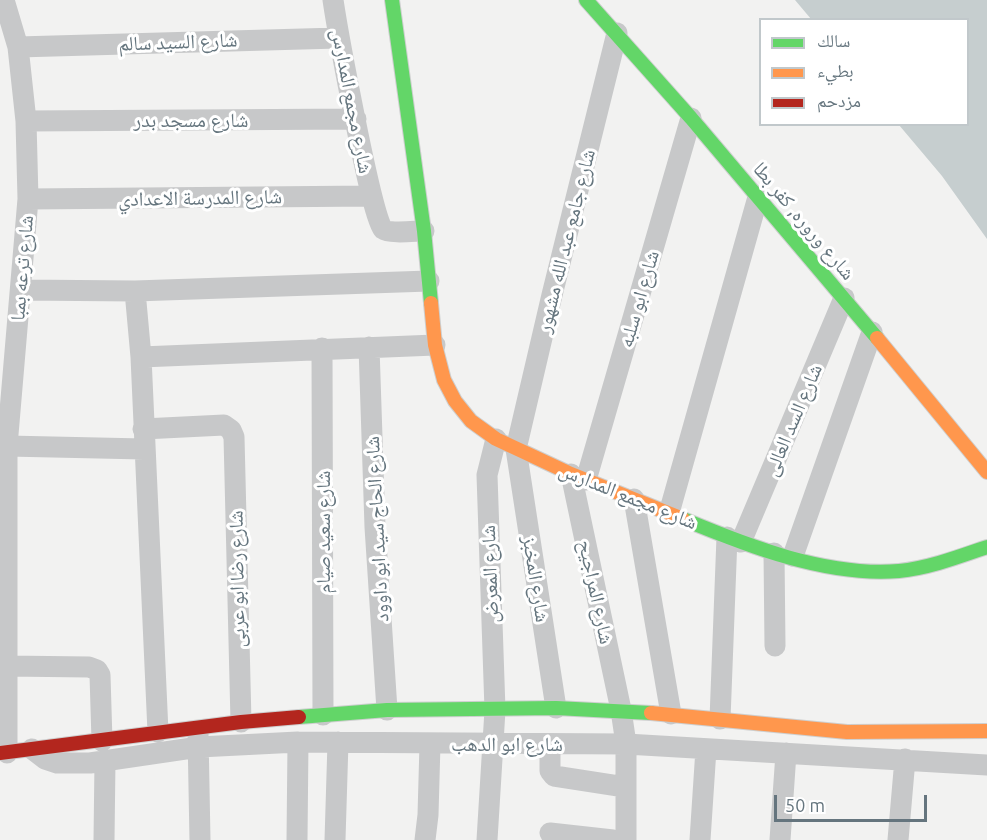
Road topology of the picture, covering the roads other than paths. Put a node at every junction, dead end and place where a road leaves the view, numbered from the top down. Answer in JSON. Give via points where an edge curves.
{"nodes":[{"id":1,"x":4,"y":0,"type":"edge"},
{"id":2,"x":333,"y":0,"type":"edge"},
{"id":3,"x":392,"y":0,"type":"edge"},
{"id":4,"x":586,"y":0,"type":"edge"},
{"id":5,"x":617,"y":33,"type":"junction"},
{"id":6,"x":338,"y":38,"type":"junction"},
{"id":7,"x":18,"y":47,"type":"junction"},
{"id":8,"x":691,"y":118,"type":"junction"},
{"id":9,"x":356,"y":119,"type":"junction"},
{"id":10,"x":26,"y":122,"type":"junction"},
{"id":11,"x":371,"y":196,"type":"junction"},
{"id":12,"x":758,"y":197,"type":"junction"},
{"id":13,"x":28,"y":199,"type":"junction"},
{"id":14,"x":424,"y":231,"type":"junction"},
{"id":15,"x":429,"y":281,"type":"junction"},
{"id":16,"x":21,"y":290,"type":"junction"},
{"id":17,"x":135,"y":291,"type":"junction"},
{"id":18,"x":844,"y":298,"type":"junction"},
{"id":19,"x":872,"y":332,"type":"junction"},
{"id":20,"x":435,"y":345,"type":"junction"},
{"id":21,"x":369,"y":346,"type":"junction"},
{"id":22,"x":322,"y":348,"type":"junction"},
{"id":23,"x":141,"y":357,"type":"junction"},
{"id":24,"x":6,"y":380,"type":"edge"},
{"id":25,"x":144,"y":439,"type":"junction"},
{"id":26,"x":496,"y":439,"type":"junction"},
{"id":27,"x":7,"y":446,"type":"junction"},
{"id":28,"x":516,"y":449,"type":"junction"},
{"id":29,"x":987,"y":472,"type":"edge"},
{"id":30,"x":579,"y":477,"type":"junction"},
{"id":31,"x":634,"y":499,"type":"junction"},
{"id":32,"x":669,"y":513,"type":"junction"},
{"id":33,"x":734,"y":539,"type":"junction"},
{"id":34,"x":987,"y":547,"type":"edge"},
{"id":35,"x":783,"y":555,"type":"junction"},
{"id":36,"x":775,"y":646,"type":"dead end"},
{"id":37,"x":7,"y":666,"type":"junction"},
{"id":38,"x":556,"y":708,"type":"junction"},
{"id":39,"x":387,"y":710,"type":"junction"},
{"id":40,"x":495,"y":710,"type":"junction"},
{"id":41,"x":621,"y":710,"type":"junction"},
{"id":42,"x":671,"y":714,"type":"junction"},
{"id":43,"x":323,"y":715,"type":"junction"},
{"id":44,"x":720,"y":719,"type":"junction"},
{"id":45,"x":241,"y":722,"type":"junction"},
{"id":46,"x":987,"y":731,"type":"edge"},
{"id":47,"x":158,"y":732,"type":"junction"},
{"id":48,"x":847,"y":732,"type":"junction"},
{"id":49,"x":198,"y":737,"type":"junction"},
{"id":50,"x":298,"y":742,"type":"junction"},
{"id":51,"x":338,"y":742,"type":"junction"},
{"id":52,"x":492,"y":742,"type":"junction"},
{"id":53,"x":430,"y":744,"type":"junction"},
{"id":54,"x":549,"y":744,"type":"junction"},
{"id":55,"x":626,"y":744,"type":"junction"},
{"id":56,"x":32,"y":749,"type":"joint"},
{"id":57,"x":706,"y":749,"type":"junction"},
{"id":58,"x":104,"y":751,"type":"junction"},
{"id":59,"x":3,"y":753,"type":"edge"},
{"id":60,"x":786,"y":753,"type":"junction"},
{"id":61,"x":844,"y":756,"type":"junction"},
{"id":62,"x":905,"y":759,"type":"junction"},
{"id":63,"x":987,"y":765,"type":"edge"},
{"id":64,"x":626,"y":787,"type":"junction"},
{"id":65,"x":550,"y":833,"type":"dead end"},
{"id":66,"x":104,"y":840,"type":"edge"},
{"id":67,"x":200,"y":840,"type":"edge"},
{"id":68,"x":297,"y":840,"type":"edge"},
{"id":69,"x":335,"y":840,"type":"edge"},
{"id":70,"x":425,"y":840,"type":"edge"},
{"id":71,"x":487,"y":840,"type":"edge"},
{"id":72,"x":613,"y":840,"type":"edge"},
{"id":73,"x":626,"y":840,"type":"edge"},
{"id":74,"x":700,"y":840,"type":"edge"},
{"id":75,"x":780,"y":840,"type":"edge"},
{"id":76,"x":898,"y":840,"type":"edge"}],
"edges":[{"from":1,"to":7,"type":"street","name":"شارع ترعه بمبا"},
{"from":2,"to":6,"type":"street","name":"شارع مجمع المدارس"},
{"from":3,"to":14,"type":"street","name":"شارع مجمع المدارس"},
{"from":4,"to":5,"type":"street","name":"شارع وروره, كفر بطا"},
{"from":5,"to":8,"type":"street","name":"شارع وروره, كفر بطا"},
{"from":5,"to":28,"type":"street","name":"شارع جامع عبد الله مشهور"},
{"from":6,"to":7,"type":"street","name":"شارع السيد سالم"},
{"from":6,"to":9,"type":"street","name":"شارع مجمع المدارس"},
{"from":7,"to":10,"type":"street","name":"شارع ترعه بمبا"},
{"from":8,"to":12,"type":"street","name":"شارع وروره, كفر بطا"},
{"from":8,"to":30,"type":"street","name":"شارع ابو سلبه"},
{"from":9,"to":10,"type":"street","name":"شارع مسجد بدر"},
{"from":9,"to":11,"type":"street","name":"شارع مجمع المدارس"},
{"from":10,"to":13,"type":"street","name":"شارع ترعه بمبا"},
{"from":11,"to":13,"type":"street","name":"شارع المدرسة الاعدادي"},
{"from":11,"to":14,"type":"street","name":"شارع مجمع المدارس","via":[[383,229]]},
{"from":12,"to":18,"type":"street","name":"شارع وروره, كفر بطا"},
{"from":12,"to":32,"type":"street"},
{"from":13,"to":16,"type":"street","name":"شارع ترعه بمبا"},
{"from":14,"to":15,"type":"street","name":"شارع مجمع المدارس"},
{"from":15,"to":17,"type":"street"},
{"from":15,"to":20,"type":"street","name":"شارع مجمع المدارس"},
{"from":16,"to":17,"type":"street"},
{"from":16,"to":24,"type":"street","name":"شارع ترعه بمبا"},
{"from":17,"to":23,"type":"street"},
{"from":18,"to":19,"type":"street","name":"شارع وروره, كفر بطا"},
{"from":18,"to":33,"type":"street","name":"شارع السد العالى"},
{"from":19,"to":29,"type":"street","name":"شارع وروره, كفر بطا"},
{"from":19,"to":35,"type":"street"},
{"from":20,"to":21,"type":"street"},
{"from":20,"to":26,"type":"street","name":"شارع مجمع المدارس","via":[[444,380],[455,401],[471,420]]},
{"from":21,"to":22,"type":"street"},
{"from":21,"to":39,"type":"street","name":"شارع الحاج سيد ابو داوود"},
{"from":22,"to":23,"type":"street"},
{"from":22,"to":43,"type":"street","name":"شارع سعيد صيام"},
{"from":23,"to":25,"type":"street"},
{"from":24,"to":27,"type":"street","name":"شارع ترعه بمبا"},
{"from":25,"to":27,"type":"street"},
{"from":25,"to":45,"type":"street","name":"شارع رضا ابو عربى","via":[[224,425],[234,436]]},
{"from":25,"to":47,"type":"street"},
{"from":26,"to":28,"type":"street","name":"شارع مجمع المدارس"},
{"from":26,"to":40,"type":"street","name":"شارع المعرض","via":[[487,475]]},
{"from":27,"to":37,"type":"street","name":"شارع ترعه بمبا"},
{"from":28,"to":30,"type":"street","name":"شارع مجمع المدارس"},
{"from":28,"to":38,"type":"street","name":"شارع المخبز"},
{"from":30,"to":31,"type":"street","name":"شارع مجمع المدارس"},
{"from":30,"to":41,"type":"street","name":"شارع المراجيح"},
{"from":31,"to":32,"type":"street","name":"شارع مجمع المدارس"},
{"from":31,"to":42,"type":"street"},
{"from":32,"to":33,"type":"street","name":"شارع مجمع المدارس"},
{"from":33,"to":35,"type":"street","name":"شارع مجمع المدارس"},
{"from":33,"to":44,"type":"street"},
{"from":34,"to":35,"type":"street","name":"شارع مجمع المدارس","via":[[938,564],[900,571],[837,568]]},
{"from":35,"to":36,"type":"street"},
{"from":37,"to":58,"type":"street","via":[[98,670]]},
{"from":37,"to":59,"type":"street","name":"شارع ترعه بمبا"},
{"from":38,"to":40,"type":"street","name":"شارع ابو الدهب"},
{"from":38,"to":41,"type":"street","name":"شارع ابو الدهب"},
{"from":39,"to":40,"type":"street","name":"شارع ابو الدهب"},
{"from":39,"to":43,"type":"street","name":"شارع ابو الدهب"},
{"from":40,"to":52,"type":"street","name":"شارع المعرض"},
{"from":41,"to":42,"type":"street","name":"شارع ابو الدهب"},
{"from":41,"to":55,"type":"street","name":"شارع المراجيح"},
{"from":42,"to":44,"type":"street","name":"شارع ابو الدهب"},
{"from":43,"to":45,"type":"street","name":"شارع ابو الدهب"},
{"from":44,"to":48,"type":"street","name":"شارع ابو الدهب"},
{"from":45,"to":49,"type":"street","name":"شارع ابو الدهب"},
{"from":46,"to":48,"type":"street","name":"شارع ابو الدهب"},
{"from":47,"to":49,"type":"street","name":"شارع ابو الدهب"},
{"from":47,"to":58,"type":"street","name":"شارع ابو الدهب"},
{"from":48,"to":61,"type":"street"},
{"from":49,"to":50,"type":"street","name":"شارع ابو الدهب"},
{"from":49,"to":58,"type":"street","name":"شارع ابو الدهب"},
{"from":49,"to":67,"type":"street"},
{"from":50,"to":51,"type":"street","name":"شارع ابو الدهب"},
{"from":50,"to":68,"type":"street"},
{"from":51,"to":53,"type":"street","name":"شارع ابو الدهب"},
{"from":51,"to":69,"type":"street"},
{"from":52,"to":53,"type":"street","name":"شارع ابو الدهب"},
{"from":52,"to":54,"type":"street","name":"شارع ابو الدهب"},
{"from":52,"to":71,"type":"street","name":"شارع المعرض"},
{"from":53,"to":70,"type":"street"},
{"from":54,"to":55,"type":"street","name":"شارع ابو الدهب"},
{"from":54,"to":64,"type":"street","via":[[550,771],[554,776]]},
{"from":55,"to":57,"type":"street","name":"شارع ابو الدهب"},
{"from":55,"to":64,"type":"street","name":"شارع المراجيح"},
{"from":56,"to":58,"type":"street","name":"شارع ابو الدهب","via":[[45,759],[90,764]]},
{"from":56,"to":59,"type":"street","name":"شارع ابو الدهب"},
{"from":57,"to":60,"type":"street","name":"شارع ابو الدهب"},
{"from":57,"to":74,"type":"street"},
{"from":58,"to":66,"type":"street"},
{"from":60,"to":61,"type":"street","name":"شارع ابو الدهب"},
{"from":60,"to":75,"type":"street"},
{"from":61,"to":62,"type":"street","name":"شارع ابو الدهب"},
{"from":62,"to":63,"type":"street","name":"شارع ابو الدهب"},
{"from":62,"to":76,"type":"street"},
{"from":64,"to":73,"type":"street","name":"شارع المراجيح"},
{"from":65,"to":72,"type":"street"}]}
